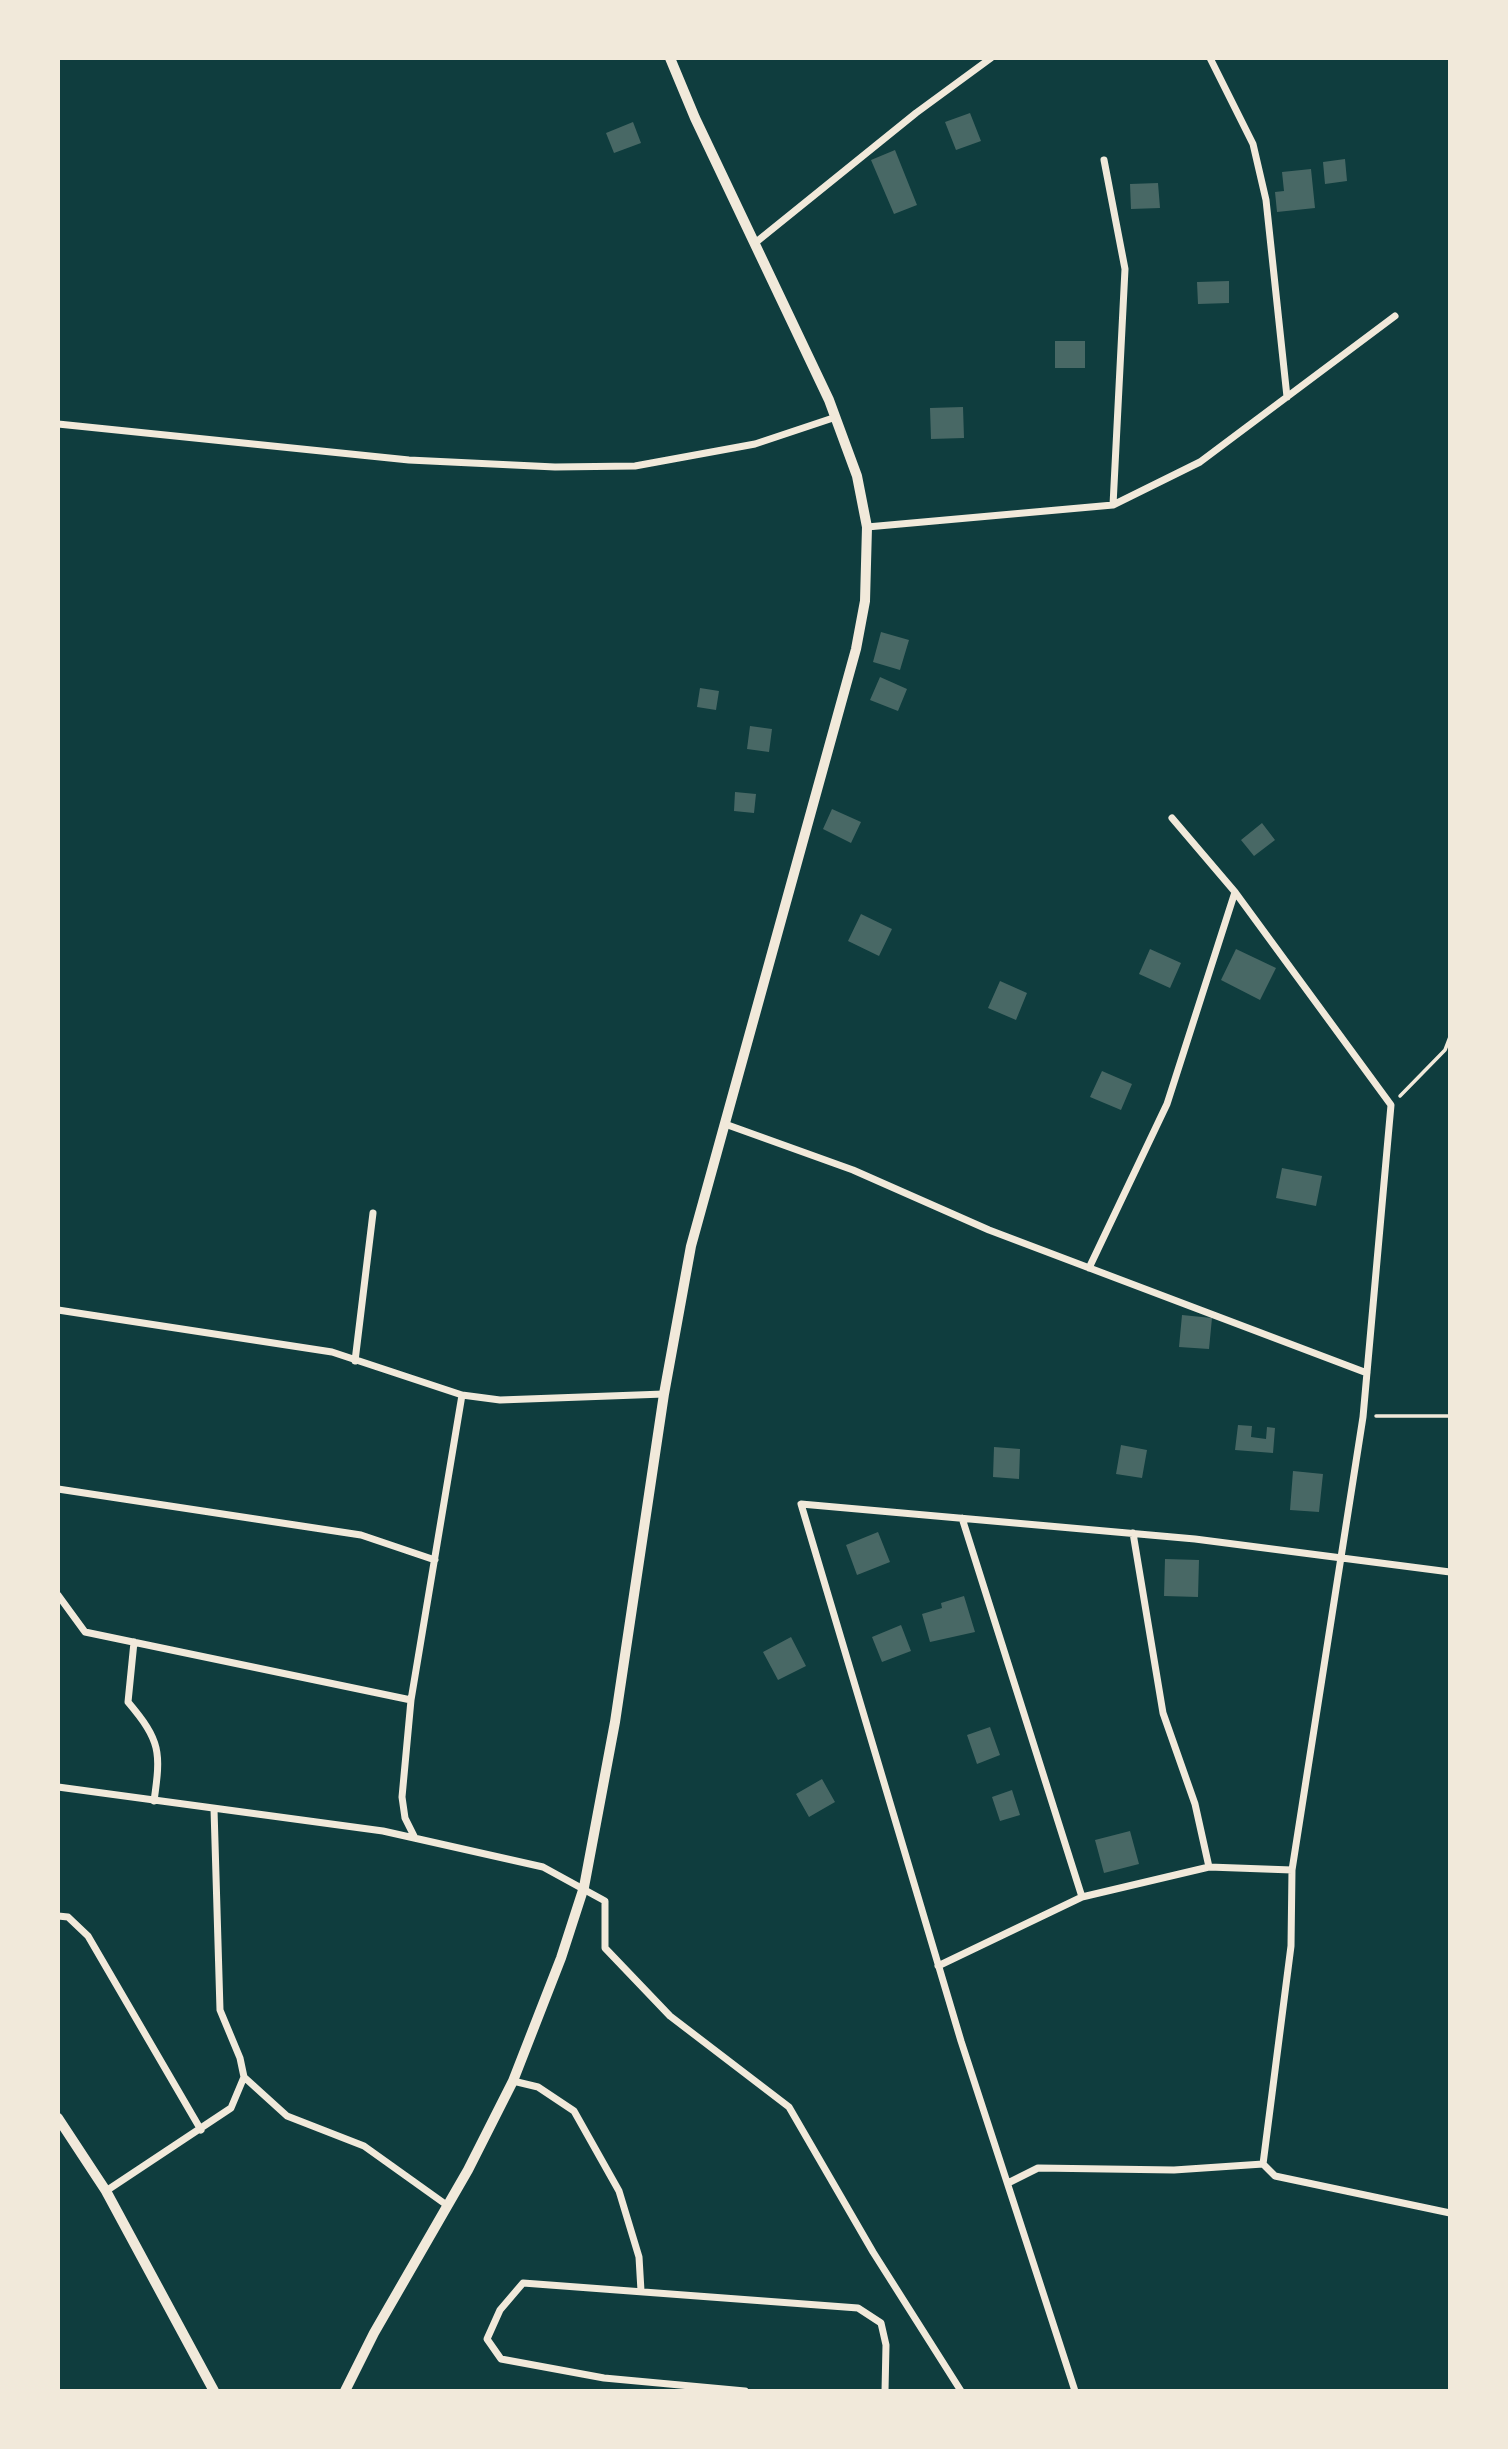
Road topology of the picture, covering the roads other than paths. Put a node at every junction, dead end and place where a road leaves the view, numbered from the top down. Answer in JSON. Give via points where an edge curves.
{"nodes":[{"id":1,"x":670,"y":58,"type":"edge"},
{"id":2,"x":991,"y":58,"type":"edge"},
{"id":3,"x":1210,"y":58,"type":"edge"},
{"id":4,"x":1104,"y":160,"type":"dead end"},
{"id":5,"x":755,"y":243,"type":"junction"},
{"id":6,"x":1395,"y":316,"type":"dead end"},
{"id":7,"x":1287,"y":397,"type":"junction"},
{"id":8,"x":836,"y":417,"type":"junction"},
{"id":9,"x":58,"y":424,"type":"edge"},
{"id":10,"x":1113,"y":505,"type":"junction"},
{"id":11,"x":867,"y":527,"type":"junction"},
{"id":12,"x":1172,"y":818,"type":"dead end"},
{"id":13,"x":1235,"y":892,"type":"junction"},
{"id":14,"x":725,"y":1124,"type":"junction"},
{"id":15,"x":373,"y":1213,"type":"dead end"},
{"id":16,"x":1089,"y":1268,"type":"junction"},
{"id":17,"x":58,"y":1310,"type":"edge"},
{"id":18,"x":355,"y":1361,"type":"junction"},
{"id":19,"x":1367,"y":1373,"type":"junction"},
{"id":20,"x":664,"y":1394,"type":"junction"},
{"id":21,"x":462,"y":1395,"type":"junction"},
{"id":22,"x":58,"y":1489,"type":"edge"},
{"id":23,"x":962,"y":1518,"type":"junction"},
{"id":24,"x":1133,"y":1533,"type":"junction"},
{"id":25,"x":436,"y":1560,"type":"junction"},
{"id":26,"x":1342,"y":1560,"type":"junction"},
{"id":27,"x":1450,"y":1572,"type":"edge"},
{"id":28,"x":58,"y":1595,"type":"edge"},
{"id":29,"x":134,"y":1642,"type":"junction"},
{"id":30,"x":411,"y":1700,"type":"junction"},
{"id":31,"x":58,"y":1788,"type":"edge"},
{"id":32,"x":153,"y":1801,"type":"junction"},
{"id":33,"x":214,"y":1809,"type":"junction"},
{"id":34,"x":415,"y":1838,"type":"junction"},
{"id":35,"x":1209,"y":1867,"type":"junction"},
{"id":36,"x":1292,"y":1870,"type":"junction"},
{"id":37,"x":584,"y":1887,"type":"junction"},
{"id":38,"x":1082,"y":1897,"type":"junction"},
{"id":39,"x":58,"y":1916,"type":"edge"},
{"id":40,"x":938,"y":1966,"type":"junction"},
{"id":41,"x":244,"y":2077,"type":"junction"},
{"id":42,"x":513,"y":2081,"type":"junction"},
{"id":43,"x":58,"y":2118,"type":"edge"},
{"id":44,"x":201,"y":2130,"type":"junction"},
{"id":45,"x":1263,"y":2164,"type":"junction"},
{"id":46,"x":1008,"y":2183,"type":"junction"},
{"id":47,"x":106,"y":2191,"type":"junction"},
{"id":48,"x":448,"y":2206,"type":"junction"},
{"id":49,"x":1450,"y":2213,"type":"edge"},
{"id":50,"x":641,"y":2291,"type":"junction"},
{"id":51,"x":214,"y":2391,"type":"edge"},
{"id":52,"x":345,"y":2391,"type":"edge"},
{"id":53,"x":744,"y":2391,"type":"edge"},
{"id":54,"x":885,"y":2391,"type":"edge"},
{"id":55,"x":961,"y":2391,"type":"edge"},
{"id":56,"x":1074,"y":2391,"type":"edge"}],
"edges":[{"from":1,"to":5,"type":"street"},
{"from":2,"to":5,"type":"street"},
{"from":3,"to":7,"type":"street","via":[[1253,144],[1266,200]]},
{"from":4,"to":10,"type":"street","via":[[1125,269]]},
{"from":5,"to":8,"type":"street"},
{"from":6,"to":7,"type":"street"},
{"from":7,"to":10,"type":"street","via":[[1200,462]]},
{"from":8,"to":9,"type":"street","via":[[755,444],[649,463],[555,467],[409,460]]},
{"from":8,"to":11,"type":"street","via":[[857,476]]},
{"from":10,"to":11,"type":"street"},
{"from":11,"to":14,"type":"street","via":[[865,601],[856,649]]},
{"from":12,"to":13,"type":"street"},
{"from":13,"to":16,"type":"street","via":[[1167,1104]]},
{"from":13,"to":19,"type":"street","via":[[1391,1105]]},
{"from":14,"to":16,"type":"street","via":[[853,1170]]},
{"from":14,"to":20,"type":"street","via":[[691,1246]]},
{"from":15,"to":18,"type":"street"},
{"from":16,"to":19,"type":"street"},
{"from":17,"to":18,"type":"street","via":[[332,1352]]},
{"from":18,"to":21,"type":"street"},
{"from":19,"to":26,"type":"street"},
{"from":20,"to":21,"type":"street","via":[[500,1400]]},
{"from":20,"to":37,"type":"street","via":[[615,1722]]},
{"from":21,"to":25,"type":"street"},
{"from":22,"to":25,"type":"street","via":[[361,1535]]},
{"from":23,"to":24,"type":"street"},
{"from":23,"to":38,"type":"street"},
{"from":23,"to":40,"type":"street","via":[[801,1504]]},
{"from":24,"to":26,"type":"street"},
{"from":24,"to":35,"type":"street","via":[[1163,1713],[1195,1804]]},
{"from":25,"to":30,"type":"street"},
{"from":26,"to":27,"type":"street"},
{"from":26,"to":36,"type":"street"},
{"from":28,"to":29,"type":"street","via":[[85,1632]]},
{"from":29,"to":30,"type":"street"},
{"from":29,"to":32,"type":"street","via":[[128,1702],[151,1729],[160,1761]]},
{"from":30,"to":34,"type":"street","via":[[402,1797]]},
{"from":31,"to":32,"type":"street"},
{"from":32,"to":33,"type":"street"},
{"from":33,"to":34,"type":"street"},
{"from":33,"to":41,"type":"street","via":[[220,2010]]},
{"from":34,"to":37,"type":"street","via":[[543,1867]]},
{"from":35,"to":36,"type":"street"},
{"from":35,"to":38,"type":"street"},
{"from":36,"to":45,"type":"street","via":[[1291,1946]]},
{"from":37,"to":42,"type":"street"},
{"from":37,"to":55,"type":"street","via":[[605,1901],[605,1948],[614,1958],[670,2016],[789,2107]]},
{"from":38,"to":40,"type":"street"},
{"from":39,"to":44,"type":"street","via":[[68,1917],[89,1936]]},
{"from":40,"to":46,"type":"street"},
{"from":41,"to":44,"type":"street","via":[[231,2108]]},
{"from":41,"to":48,"type":"street","via":[[287,2116],[364,2146]]},
{"from":42,"to":48,"type":"street"},
{"from":42,"to":50,"type":"street","via":[[538,2087],[573,2111],[619,2191],[639,2257]]},
{"from":43,"to":47,"type":"street"},
{"from":44,"to":47,"type":"street"},
{"from":45,"to":46,"type":"street","via":[[1174,2170],[1038,2168]]},
{"from":45,"to":49,"type":"street","via":[[1275,2176]]},
{"from":46,"to":56,"type":"street"},
{"from":47,"to":51,"type":"street"},
{"from":48,"to":52,"type":"street"},
{"from":50,"to":53,"type":"street","via":[[523,2283],[500,2310],[487,2339],[501,2359],[604,2378]]},
{"from":50,"to":54,"type":"street","via":[[858,2308],[881,2323],[886,2345]]}]}
